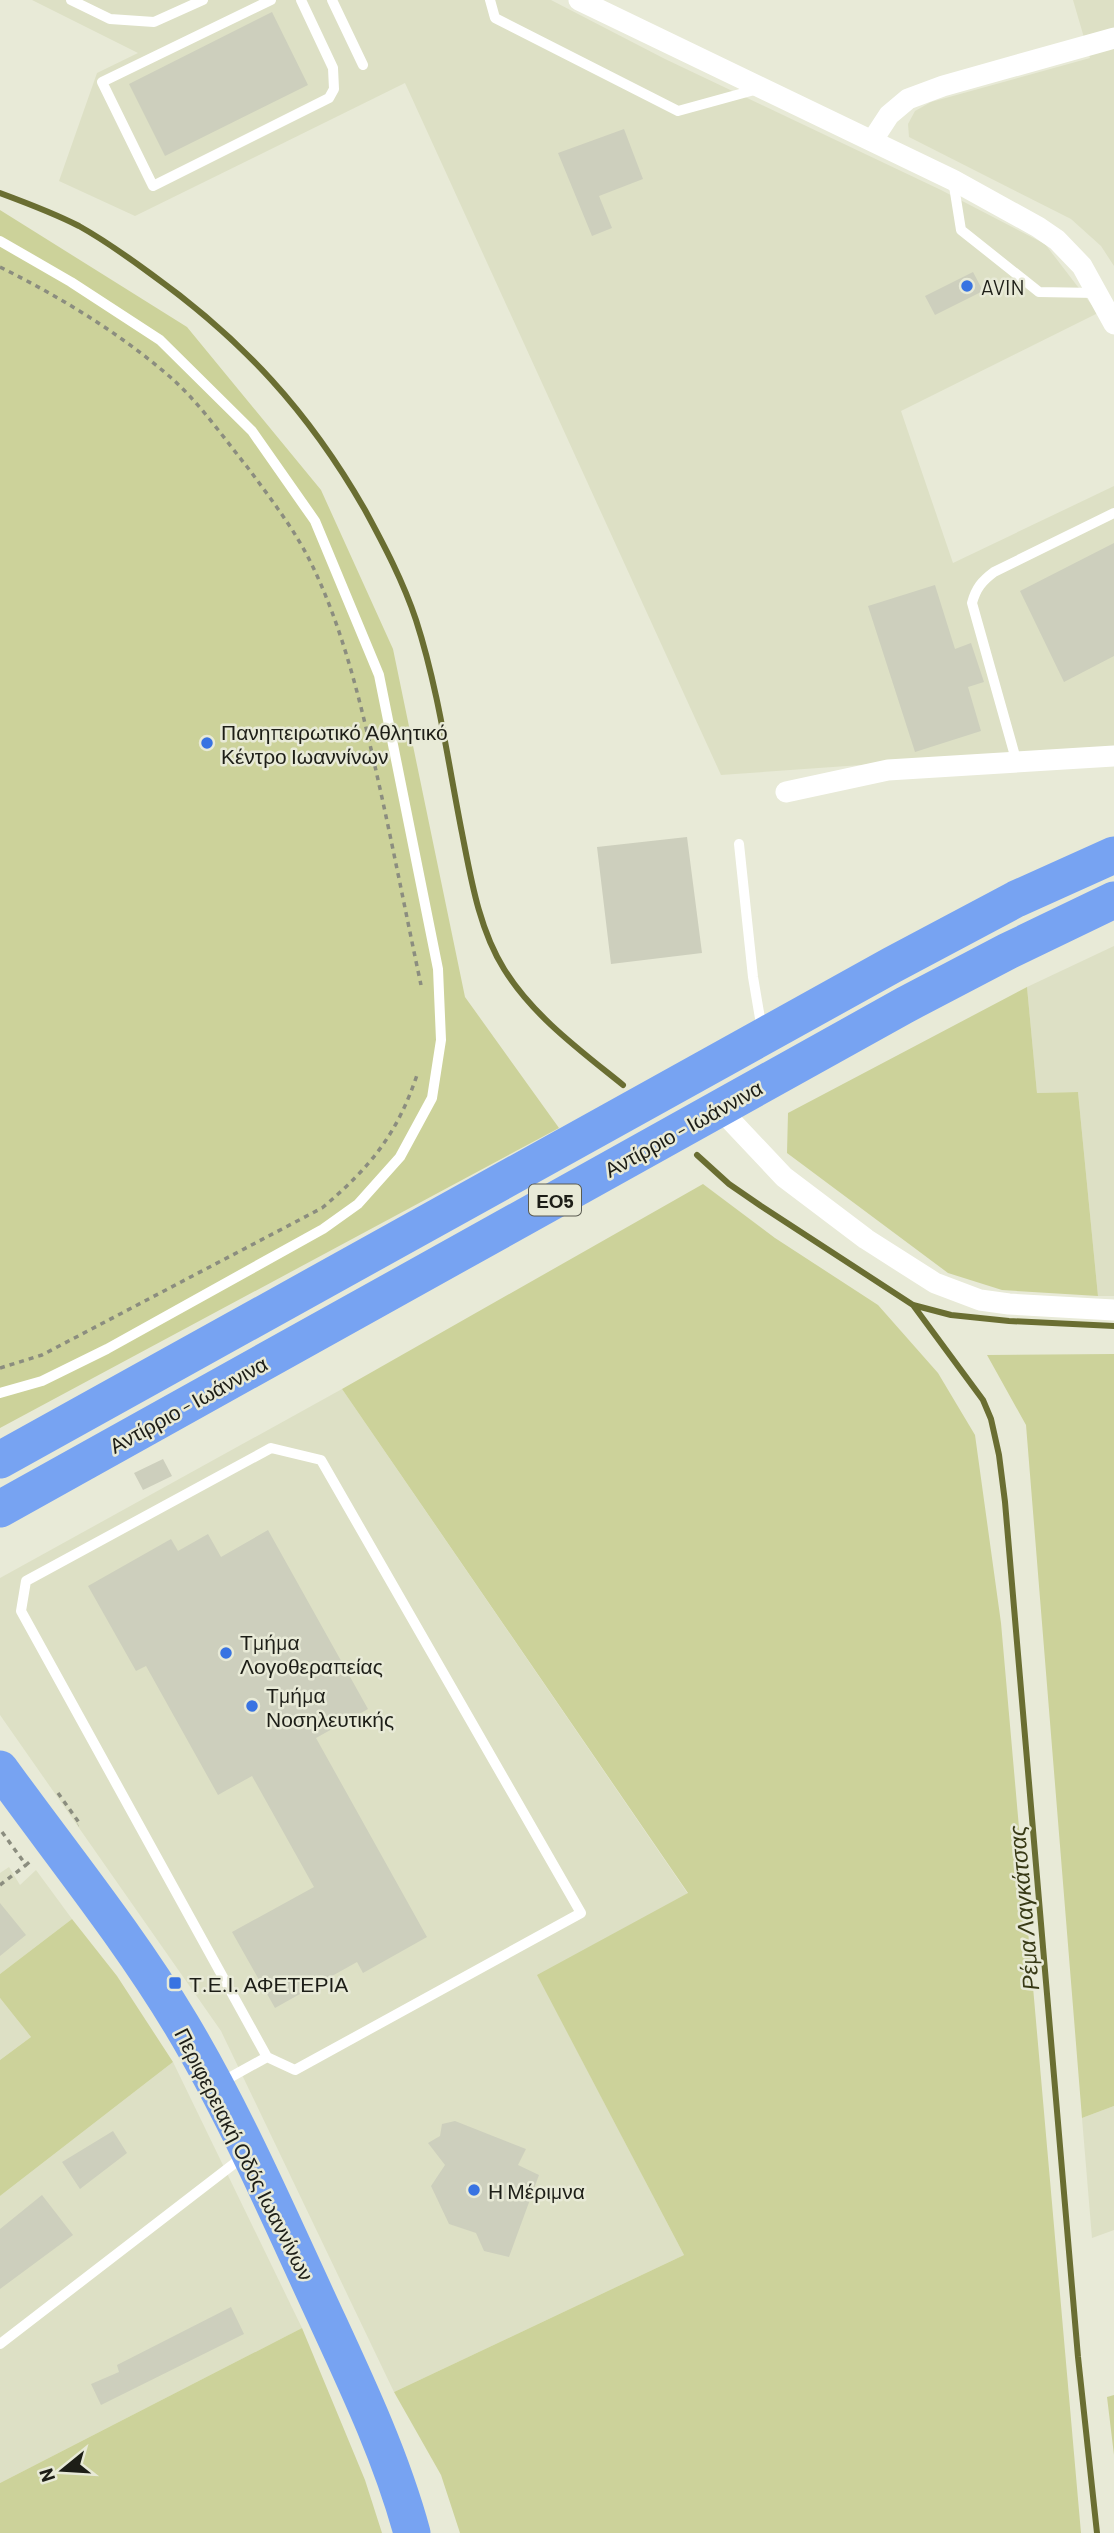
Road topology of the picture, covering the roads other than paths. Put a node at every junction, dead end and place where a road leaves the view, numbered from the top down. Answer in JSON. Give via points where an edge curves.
{"nodes":[{"id":1,"x":71,"y":0,"type":"edge"},
{"id":2,"x":203,"y":0,"type":"edge"},
{"id":3,"x":271,"y":0,"type":"edge"},
{"id":4,"x":301,"y":0,"type":"edge"},
{"id":5,"x":332,"y":0,"type":"edge"},
{"id":6,"x":490,"y":0,"type":"edge"},
{"id":7,"x":579,"y":0,"type":"edge"},
{"id":8,"x":1114,"y":38,"type":"edge"},
{"id":9,"x":363,"y":65,"type":"dead end"},
{"id":10,"x":761,"y":89,"type":"junction"},
{"id":11,"x":872,"y":141,"type":"junction"},
{"id":12,"x":953,"y":180,"type":"junction"},
{"id":13,"x":0,"y":241,"type":"edge"},
{"id":14,"x":1099,"y":293,"type":"junction"},
{"id":15,"x":1114,"y":324,"type":"edge"},
{"id":16,"x":1114,"y":513,"type":"edge"},
{"id":17,"x":1114,"y":756,"type":"edge"},
{"id":18,"x":1017,"y":763,"type":"junction"},
{"id":19,"x":786,"y":792,"type":"dead end"},
{"id":20,"x":739,"y":844,"type":"dead end"},
{"id":21,"x":1114,"y":855,"type":"edge"},
{"id":22,"x":1114,"y":900,"type":"edge"},
{"id":23,"x":764,"y":1036,"type":"junction"},
{"id":24,"x":719,"y":1108,"type":"junction"},
{"id":25,"x":1114,"y":1310,"type":"edge"},
{"id":26,"x":0,"y":1393,"type":"edge"},
{"id":27,"x":0,"y":1460,"type":"edge"},
{"id":28,"x":0,"y":1509,"type":"edge"},
{"id":29,"x":0,"y":1769,"type":"edge"},
{"id":30,"x":267,"y":2057,"type":"junction"},
{"id":31,"x":215,"y":2085,"type":"junction"},
{"id":32,"x":249,"y":2152,"type":"junction"},
{"id":33,"x":0,"y":2344,"type":"edge"},
{"id":34,"x":412,"y":2533,"type":"edge"}],
"edges":[{"from":1,"to":2,"type":"lane","via":[[110,19],[154,22]]},
{"from":3,"to":4,"type":"lane","via":[[102,82],[153,186],[328,98],[334,89],[333,68]]},
{"from":5,"to":9,"type":"lane"},
{"from":6,"to":10,"type":"lane","via":[[495,18],[678,111]]},
{"from":7,"to":10,"type":"street"},
{"from":8,"to":11,"type":"street","via":[[908,99],[889,115]]},
{"from":10,"to":11,"type":"street"},
{"from":11,"to":12,"type":"street"},
{"from":12,"to":14,"type":"street","via":[[1057,240],[1082,265]]},
{"from":12,"to":14,"type":"lane","via":[[961,230],[1039,292]]},
{"from":13,"to":26,"type":"lane","via":[[160,341],[252,431],[315,521],[379,676],[438,969],[442,1040],[432,1098],[400,1157],[358,1204],[323,1229],[97,1354],[42,1381]]},
{"from":14,"to":15,"type":"street"},
{"from":16,"to":18,"type":"lane","via":[[994,572],[975,591],[972,603]]},
{"from":17,"to":18,"type":"street"},
{"from":18,"to":19,"type":"street","via":[[888,770]]},
{"from":20,"to":23,"type":"lane"},
{"from":21,"to":23,"type":"highway","name":"Αντίρριο - Ιωάννινα","number":"ΕΟ5","via":[[1016,899]]},
{"from":22,"to":24,"type":"highway","name":"Αντίρριο - Ιωάννινα","number":"ΕΟ5","via":[[905,1005]]},
{"from":23,"to":27,"type":"highway","name":"Αντίρριο - Ιωάννινα","number":"ΕΟ5"},
{"from":24,"to":25,"type":"street","via":[[784,1177],[866,1239],[935,1283],[980,1300]]},
{"from":24,"to":28,"type":"highway","name":"Αντίρριο - Ιωάννινα","number":"ΕΟ5"},
{"from":29,"to":31,"type":"highway","name":"Περιφερειακή Οδός Ιωαννίνων","via":[[146,1971]]},
{"from":30,"to":30,"type":"lane","via":[[295,2070],[581,1913],[321,1460],[271,1448],[26,1581],[21,1611]]},
{"from":30,"to":31,"type":"lane"},
{"from":31,"to":32,"type":"highway","name":"Περιφερειακή Οδός Ιωαννίνων"},
{"from":32,"to":33,"type":"lane"},
{"from":32,"to":34,"type":"highway","name":"Περιφερειακή Οδός Ιωαννίνων","via":[[353,2376]]}]}
